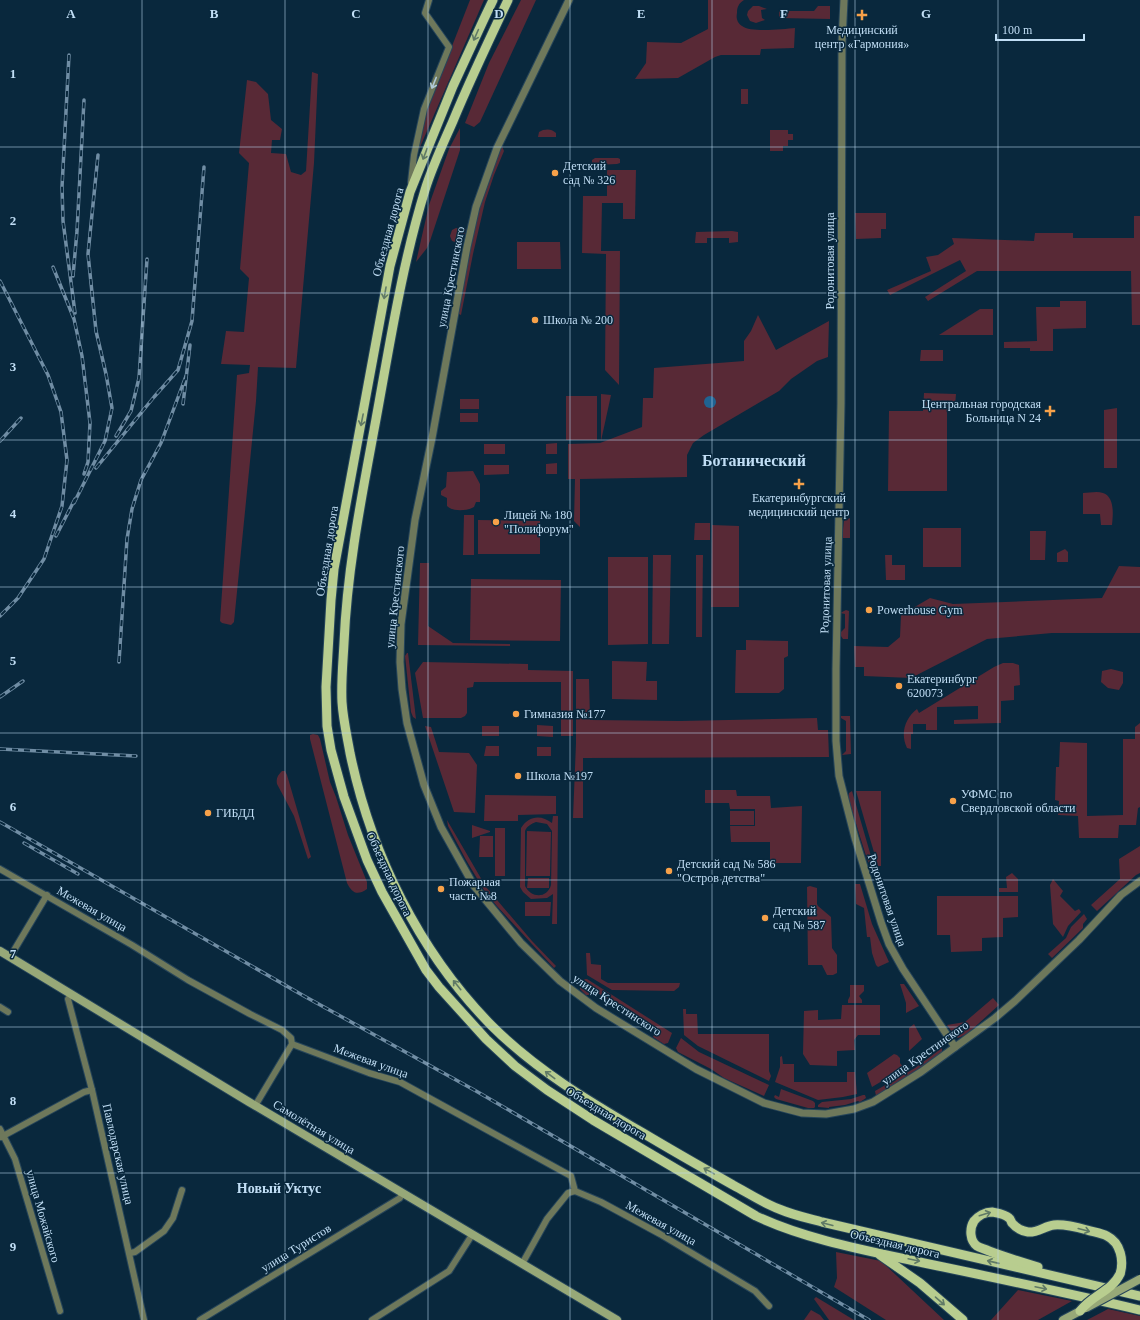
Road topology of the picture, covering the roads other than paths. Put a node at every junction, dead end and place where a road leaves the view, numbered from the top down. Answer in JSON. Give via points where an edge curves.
{"nodes":[{"id":1,"x":428,"y":0,"type":"edge"},
{"id":2,"x":493,"y":0,"type":"edge"},
{"id":3,"x":508,"y":0,"type":"edge"},
{"id":4,"x":569,"y":0,"type":"edge"},
{"id":5,"x":844,"y":0,"type":"edge"},
{"id":6,"x":410,"y":192,"type":"junction"},
{"id":7,"x":0,"y":869,"type":"edge"},
{"id":8,"x":1140,"y":881,"type":"edge"},
{"id":9,"x":47,"y":895,"type":"junction"},
{"id":10,"x":0,"y":951,"type":"edge"},
{"id":11,"x":10,"y":956,"type":"junction"},
{"id":12,"x":71,"y":995,"type":"junction"},
{"id":13,"x":0,"y":1007,"type":"edge"},
{"id":14,"x":8,"y":1012,"type":"dead end"},
{"id":15,"x":292,"y":1044,"type":"junction"},
{"id":16,"x":955,"y":1047,"type":"junction"},
{"id":17,"x":92,"y":1090,"type":"junction"},
{"id":18,"x":255,"y":1106,"type":"junction"},
{"id":19,"x":0,"y":1129,"type":"edge"},
{"id":20,"x":2,"y":1136,"type":"edge"},
{"id":21,"x":182,"y":1190,"type":"dead end"},
{"id":22,"x":575,"y":1191,"type":"junction"},
{"id":23,"x":402,"y":1193,"type":"junction"},
{"id":24,"x":472,"y":1235,"type":"junction"},
{"id":25,"x":875,"y":1252,"type":"junction"},
{"id":26,"x":130,"y":1253,"type":"junction"},
{"id":27,"x":522,"y":1264,"type":"junction"},
{"id":28,"x":1140,"y":1279,"type":"edge"},
{"id":29,"x":1080,"y":1283,"type":"junction"},
{"id":30,"x":1140,"y":1296,"type":"edge"},
{"id":31,"x":769,"y":1306,"type":"dead end"},
{"id":32,"x":1140,"y":1310,"type":"edge"},
{"id":33,"x":60,"y":1311,"type":"dead end"},
{"id":34,"x":1080,"y":1311,"type":"junction"},
{"id":35,"x":144,"y":1320,"type":"edge"},
{"id":36,"x":200,"y":1320,"type":"edge"},
{"id":37,"x":372,"y":1320,"type":"edge"},
{"id":38,"x":617,"y":1320,"type":"edge"},
{"id":39,"x":963,"y":1320,"type":"edge"},
{"id":40,"x":1063,"y":1320,"type":"edge"}],
"edges":[{"from":1,"to":6,"type":"street","one_way":true,"via":[[425,14],[449,47],[424,109],[414,155]]},
{"from":2,"to":6,"type":"main road","name":"Объездная дорога","one_way":true,"via":[[453,86]]},
{"from":29,"to":3,"type":"main road","name":"Объездная дорога","one_way":true,"via":[[822,1222],[778,1209],[594,1104],[552,1076],[521,1051],[493,1026],[460,990],[416,925],[383,862],[362,803],[343,715],[343,658],[350,570],[394,321],[417,219],[442,146]]},
{"from":4,"to":16,"type":"street","name":"улица Крестинского","via":[[497,148],[476,207],[415,520],[401,624],[400,662],[407,723],[424,786],[441,827],[474,886],[526,948],[560,981],[596,1008],[725,1084],[764,1103],[792,1111],[833,1113],[873,1102]]},
{"from":5,"to":16,"type":"street","name":"Родонитовая улица","via":[[836,661],[839,774],[855,838],[889,944]]},
{"from":6,"to":25,"type":"main road","name":"Объездная дорога","one_way":true,"via":[[390,266],[334,569],[331,600],[326,687],[331,750],[344,797],[367,860],[426,970],[486,1039],[520,1070],[593,1120],[756,1216],[814,1237]]},
{"from":7,"to":9,"type":"street","name":"Межевая улица"},
{"from":8,"to":16,"type":"street","name":"улица Крестинского","via":[[1121,895],[1079,940],[1015,1001]]},
{"from":9,"to":11,"type":"street"},
{"from":9,"to":15,"type":"street","name":"Межевая улица","via":[[188,980],[282,1030],[291,1038]]},
{"from":10,"to":11,"type":"main road","name":"Самолётная улица"},
{"from":11,"to":12,"type":"main road","name":"Самолётная улица"},
{"from":12,"to":17,"type":"street","name":"Павлодарская улица","via":[[68,999]]},
{"from":12,"to":18,"type":"main road","name":"Самолётная улица"},
{"from":13,"to":14,"type":"street"},
{"from":15,"to":18,"type":"street"},
{"from":15,"to":22,"type":"street","name":"Межевая улица","via":[[400,1082],[570,1176]]},
{"from":17,"to":20,"type":"street"},
{"from":17,"to":26,"type":"street","name":"Павлодарская улица"},
{"from":18,"to":23,"type":"main road","name":"Самолётная улица"},
{"from":19,"to":20,"type":"street","name":"улица Можайского"},
{"from":20,"to":33,"type":"street","name":"улица Можайского","via":[[15,1159]]},
{"from":21,"to":26,"type":"street","via":[[173,1218],[164,1231]]},
{"from":22,"to":27,"type":"street","via":[[568,1193],[547,1219]]},
{"from":22,"to":31,"type":"street","name":"Межевая улица","via":[[660,1234],[755,1291]]},
{"from":23,"to":24,"type":"main road","name":"Самолётная улица"},
{"from":23,"to":36,"type":"street","name":"улица Туристов","via":[[400,1198]]},
{"from":24,"to":27,"type":"main road","name":"Самолётная улица"},
{"from":24,"to":37,"type":"street","via":[[449,1271]]},
{"from":25,"to":32,"type":"main road","name":"Объездная дорога","one_way":true},
{"from":25,"to":39,"type":"main road","one_way":true,"via":[[920,1283]]},
{"from":26,"to":35,"type":"street","name":"Павлодарская улица"},
{"from":27,"to":38,"type":"main road","name":"Самолётная улица"},
{"from":28,"to":34,"type":"main road","bridge":true},
{"from":29,"to":30,"type":"main road","name":"Объездная дорога"},
{"from":29,"to":34,"type":"main road","one_way":true,"bridge":true,"via":[[978,1246],[971,1236],[973,1223],[977,1217],[990,1212],[1009,1218],[1019,1229],[1029,1232],[1046,1226],[1061,1225],[1108,1236],[1121,1254],[1120,1274],[1114,1284],[1087,1302]]},
{"from":34,"to":40,"type":"main road"}]}
